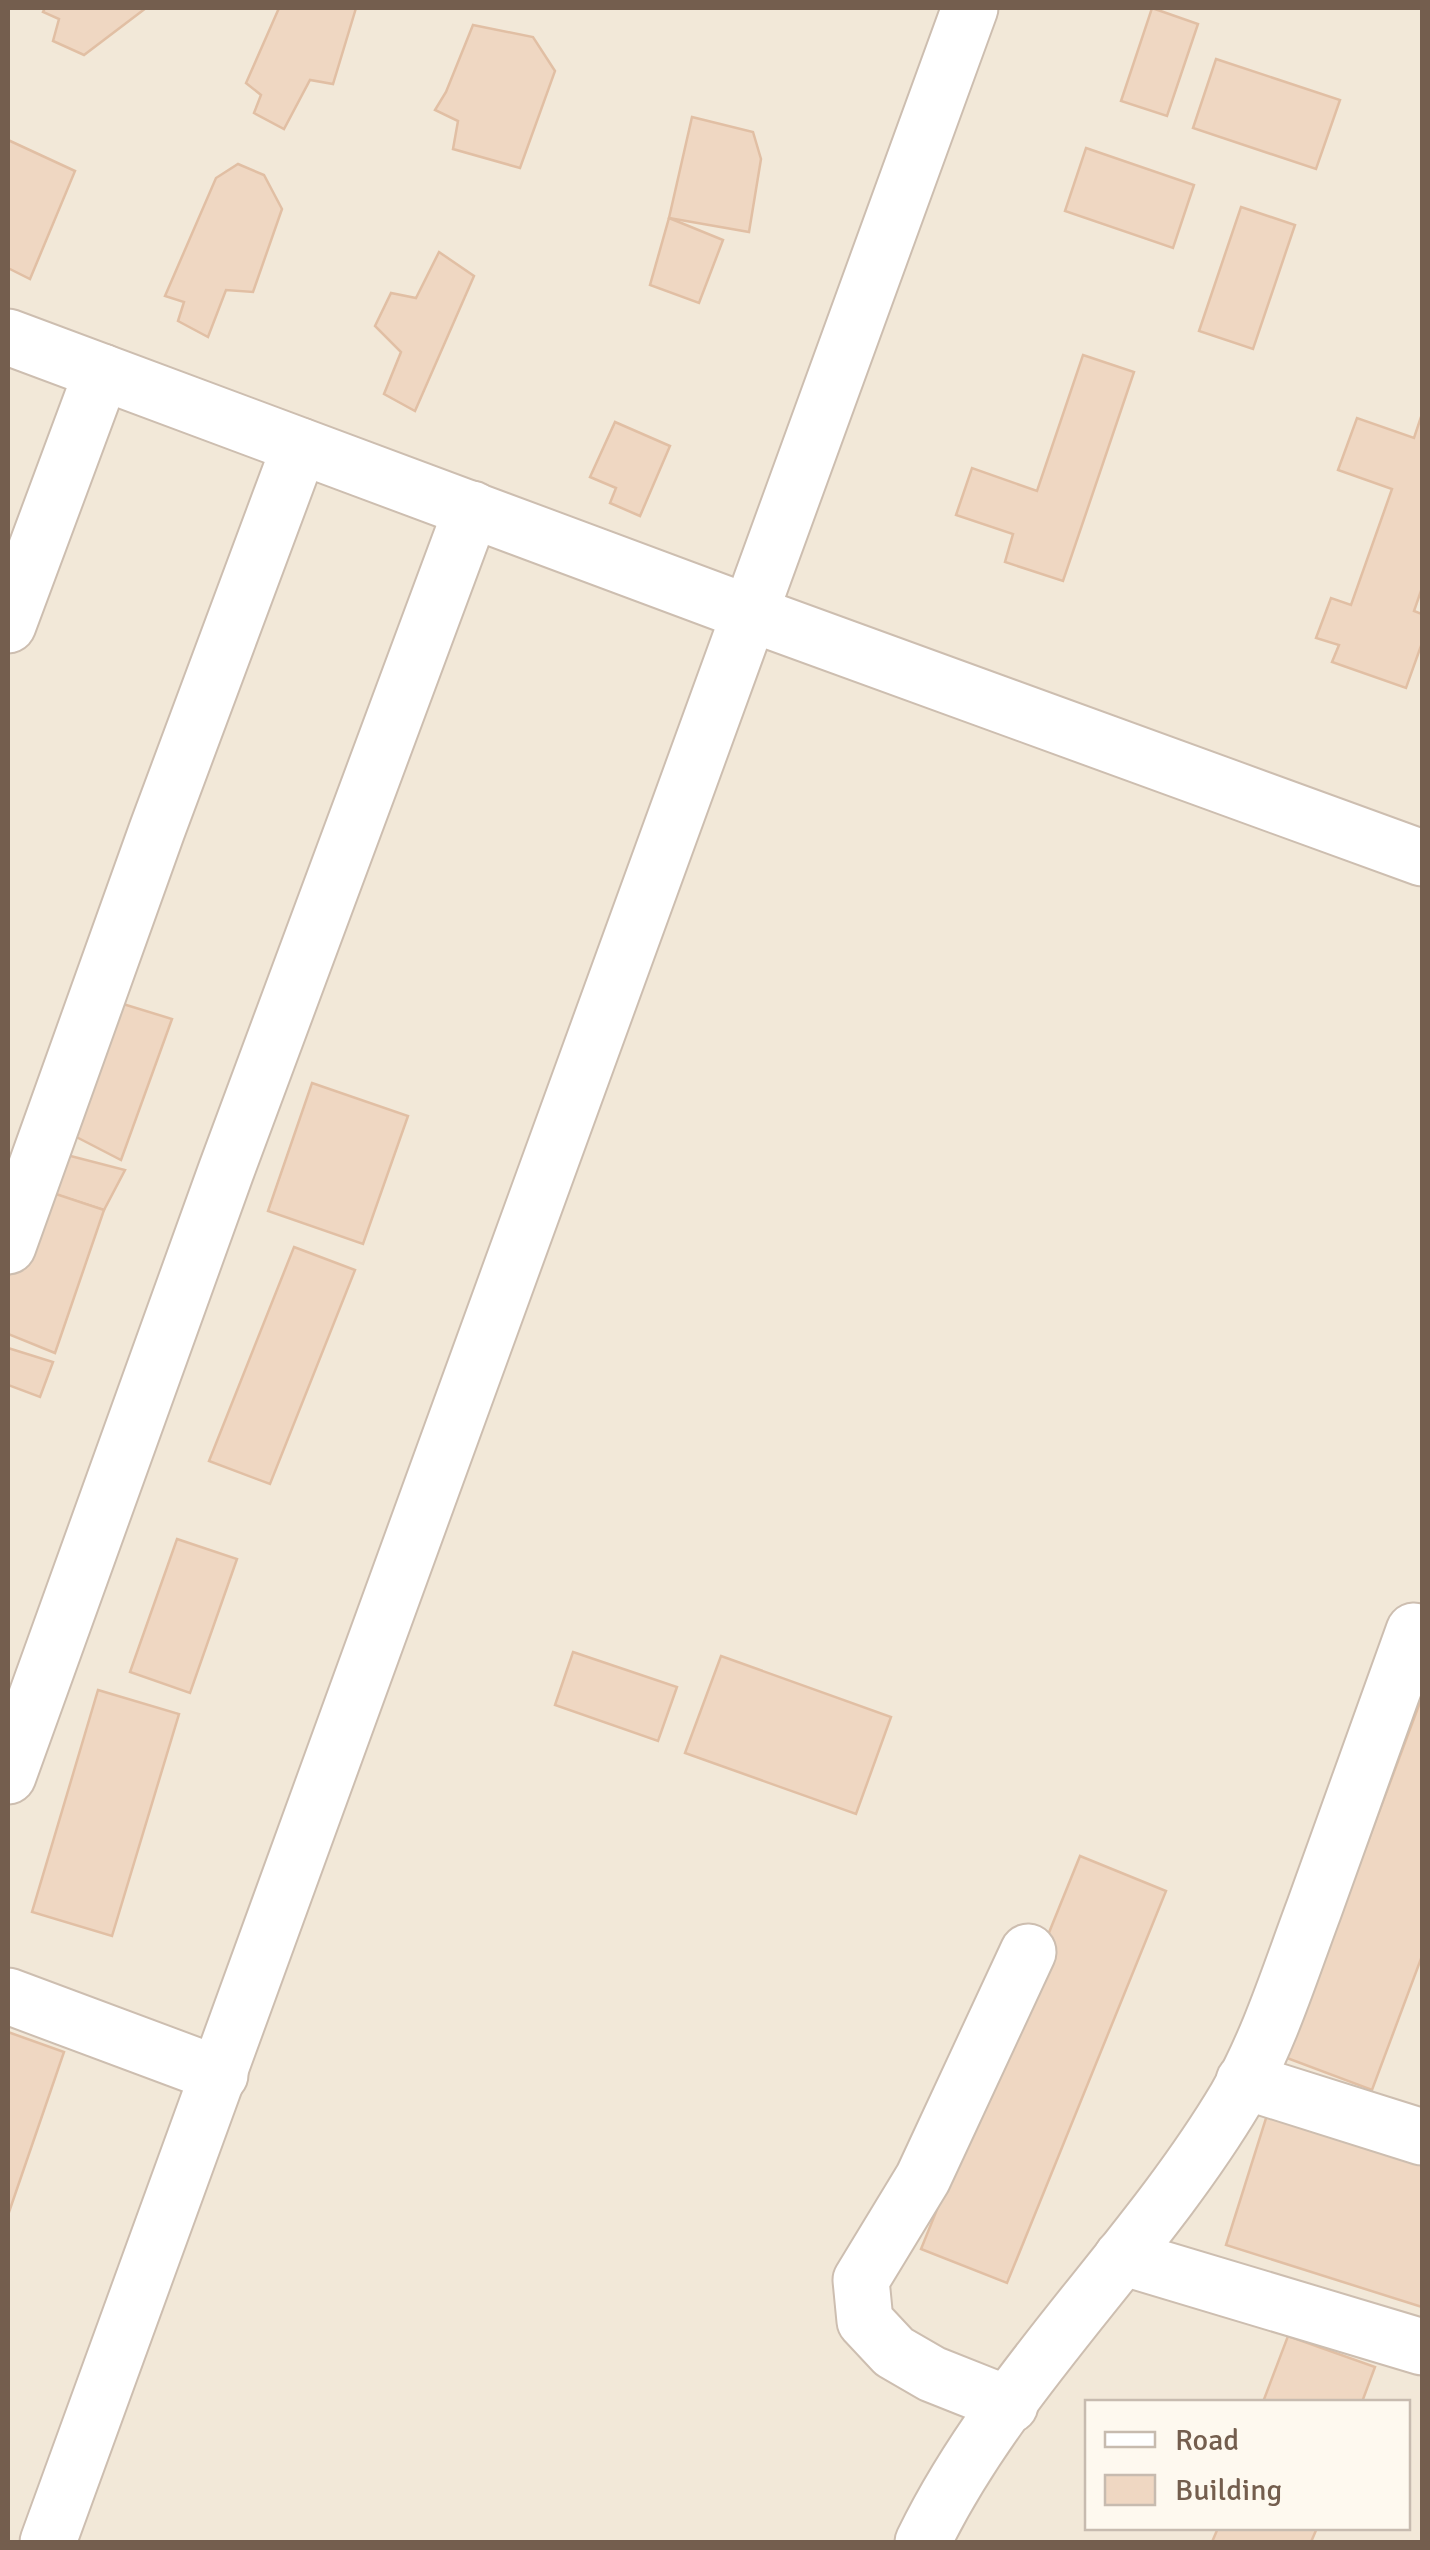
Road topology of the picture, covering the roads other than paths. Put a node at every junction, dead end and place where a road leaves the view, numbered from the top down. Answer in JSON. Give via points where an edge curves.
{"nodes":[{"id":1,"x":970,"y":8,"type":"edge"},
{"id":2,"x":8,"y":337,"type":"edge"},
{"id":3,"x":102,"y":372,"type":"junction"},
{"id":4,"x":300,"y":446,"type":"junction"},
{"id":5,"x":472,"y":510,"type":"junction"},
{"id":6,"x":749,"y":613,"type":"junction"},
{"id":7,"x":8,"y":625,"type":"edge"},
{"id":8,"x":1422,"y":858,"type":"edge"},
{"id":9,"x":28,"y":1128,"type":"edge"},
{"id":10,"x":8,"y":1246,"type":"edge"},
{"id":11,"x":1414,"y":1631,"type":"dead end"},
{"id":12,"x":8,"y":1776,"type":"edge"},
{"id":13,"x":1028,"y":1952,"type":"dead end"},
{"id":14,"x":8,"y":1996,"type":"edge"},
{"id":15,"x":220,"y":2075,"type":"junction"},
{"id":16,"x":1244,"y":2081,"type":"junction"},
{"id":17,"x":1422,"y":2137,"type":"edge"},
{"id":18,"x":1122,"y":2257,"type":"junction"},
{"id":19,"x":1422,"y":2347,"type":"edge"},
{"id":20,"x":1010,"y":2405,"type":"junction"},
{"id":21,"x":48,"y":2542,"type":"edge"},
{"id":22,"x":923,"y":2542,"type":"edge"}],
"edges":[{"from":1,"to":6,"type":"street"},
{"from":2,"to":3,"type":"street"},
{"from":3,"to":4,"type":"street"},
{"from":3,"to":7,"type":"street"},
{"from":4,"to":5,"type":"street"},
{"from":4,"to":9,"type":"street"},
{"from":5,"to":6,"type":"street"},
{"from":5,"to":12,"type":"street"},
{"from":6,"to":8,"type":"street"},
{"from":6,"to":15,"type":"street"},
{"from":9,"to":10,"type":"street"},
{"from":11,"to":16,"type":"street","via":[[1283,1994]]},
{"from":13,"to":20,"type":"street","via":[[922,2178],[861,2280],[866,2321],[894,2352]]},
{"from":14,"to":15,"type":"street"},
{"from":15,"to":21,"type":"street"},
{"from":16,"to":17,"type":"street"},
{"from":16,"to":18,"type":"street","via":[[1177,2188]]},
{"from":18,"to":19,"type":"street"},
{"from":18,"to":20,"type":"street"},
{"from":20,"to":22,"type":"street","via":[[949,2488]]}]}
